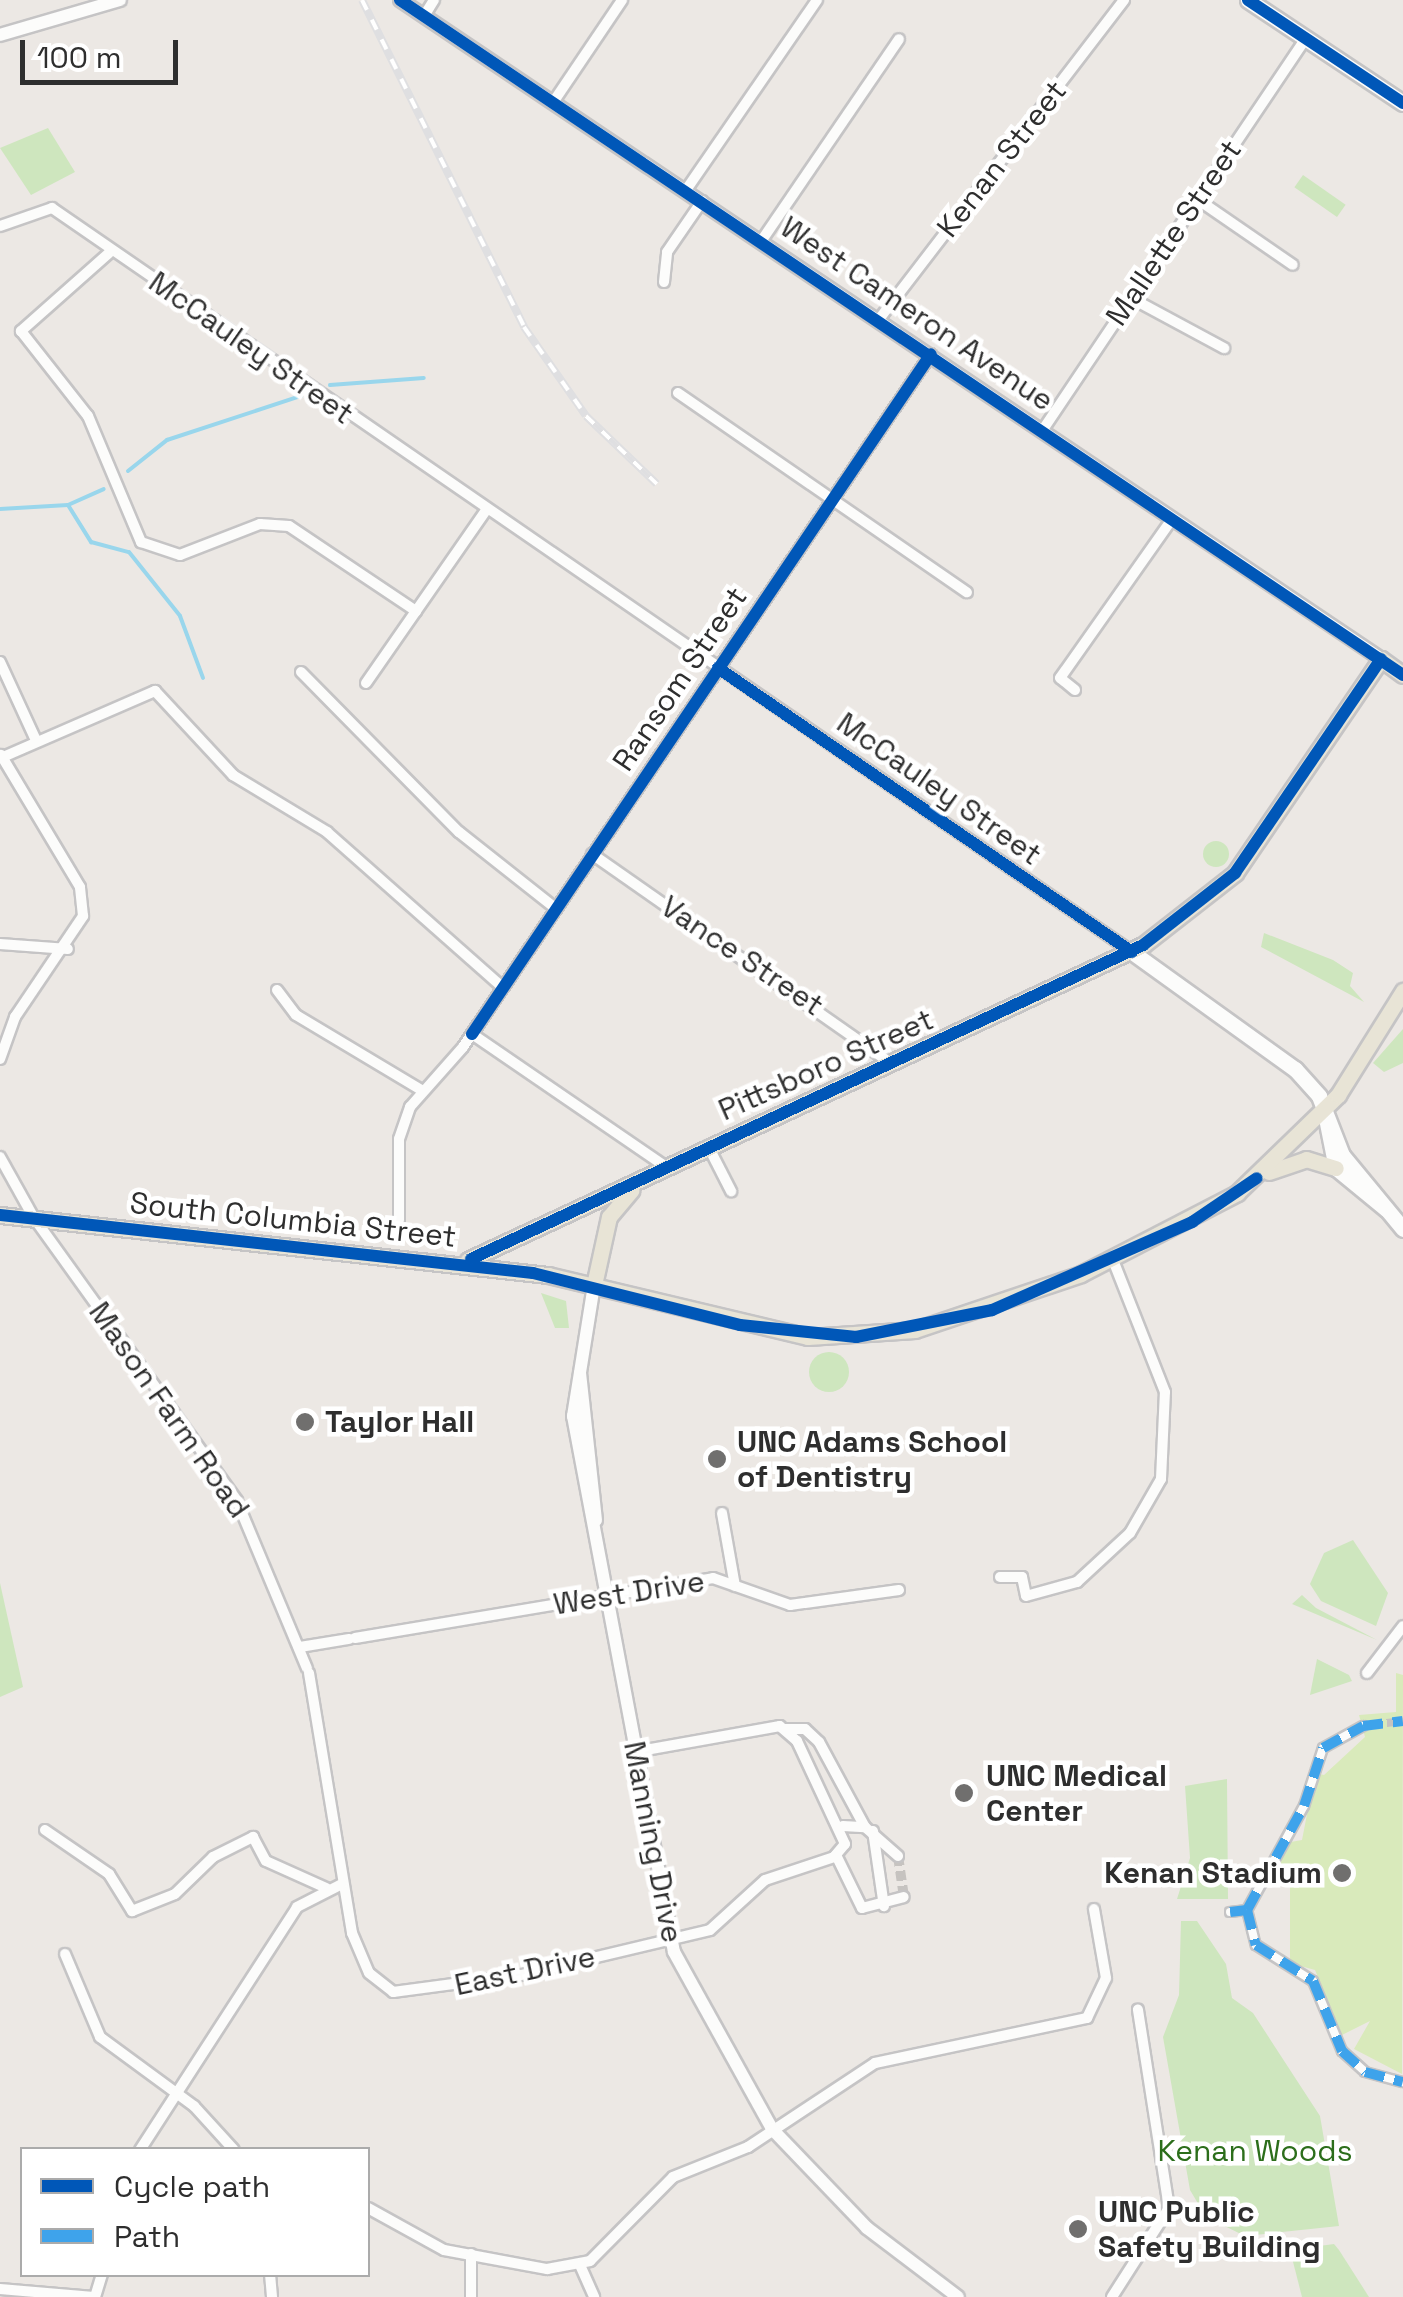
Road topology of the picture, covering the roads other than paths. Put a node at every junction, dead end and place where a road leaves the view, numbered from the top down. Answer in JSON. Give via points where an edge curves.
{"nodes":[{"id":1,"x":120,"y":0,"type":"edge"},
{"id":2,"x":400,"y":0,"type":"edge"},
{"id":3,"x":434,"y":0,"type":"edge"},
{"id":4,"x":622,"y":0,"type":"edge"},
{"id":5,"x":817,"y":0,"type":"edge"},
{"id":6,"x":1124,"y":0,"type":"edge"},
{"id":7,"x":1248,"y":0,"type":"edge"},
{"id":8,"x":424,"y":16,"type":"junction"},
{"id":9,"x":0,"y":36,"type":"edge"},
{"id":10,"x":1304,"y":38,"type":"junction"},
{"id":11,"x":899,"y":39,"type":"dead end"},
{"id":12,"x":554,"y":101,"type":"junction"},
{"id":13,"x":1403,"y":103,"type":"edge"},
{"id":14,"x":686,"y":190,"type":"junction"},
{"id":15,"x":1196,"y":200,"type":"junction"},
{"id":16,"x":702,"y":201,"type":"junction"},
{"id":17,"x":0,"y":226,"type":"edge"},
{"id":18,"x":762,"y":240,"type":"junction"},
{"id":19,"x":109,"y":253,"type":"junction"},
{"id":20,"x":1293,"y":265,"type":"dead end"},
{"id":21,"x":664,"y":282,"type":"dead end"},
{"id":22,"x":1131,"y":298,"type":"junction"},
{"id":23,"x":880,"y":318,"type":"junction"},
{"id":24,"x":1224,"y":348,"type":"dead end"},
{"id":25,"x":931,"y":354,"type":"junction"},
{"id":26,"x":678,"y":393,"type":"dead end"},
{"id":27,"x":1044,"y":428,"type":"junction"},
{"id":28,"x":835,"y":501,"type":"junction"},
{"id":29,"x":488,"y":509,"type":"junction"},
{"id":30,"x":1172,"y":518,"type":"junction"},
{"id":31,"x":967,"y":592,"type":"dead end"},
{"id":32,"x":416,"y":612,"type":"junction"},
{"id":33,"x":1380,"y":659,"type":"junction"},
{"id":34,"x":0,"y":662,"type":"edge"},
{"id":35,"x":718,"y":668,"type":"junction"},
{"id":36,"x":301,"y":672,"type":"dead end"},
{"id":37,"x":1403,"y":675,"type":"edge"},
{"id":38,"x":366,"y":682,"type":"dead end"},
{"id":39,"x":1075,"y":690,"type":"dead end"},
{"id":40,"x":35,"y":738,"type":"junction"},
{"id":41,"x":2,"y":756,"type":"edge"},
{"id":42,"x":592,"y":854,"type":"junction"},
{"id":43,"x":554,"y":907,"type":"junction"},
{"id":44,"x":0,"y":944,"type":"edge"},
{"id":45,"x":68,"y":949,"type":"junction"},
{"id":46,"x":1132,"y":952,"type":"junction"},
{"id":47,"x":501,"y":986,"type":"junction"},
{"id":48,"x":277,"y":990,"type":"dead end"},
{"id":49,"x":1403,"y":991,"type":"edge"},
{"id":50,"x":472,"y":1034,"type":"junction"},
{"id":51,"x":0,"y":1058,"type":"edge"},
{"id":52,"x":888,"y":1062,"type":"junction"},
{"id":53,"x":423,"y":1091,"type":"junction"},
{"id":54,"x":1326,"y":1110,"type":"junction"},
{"id":55,"x":708,"y":1145,"type":"junction"},
{"id":56,"x":0,"y":1156,"type":"edge"},
{"id":57,"x":666,"y":1167,"type":"junction"},
{"id":58,"x":1336,"y":1168,"type":"junction"},
{"id":59,"x":1256,"y":1178,"type":"junction"},
{"id":60,"x":646,"y":1179,"type":"junction"},
{"id":61,"x":731,"y":1191,"type":"dead end"},
{"id":62,"x":1386,"y":1209,"type":"junction"},
{"id":63,"x":0,"y":1215,"type":"edge"},
{"id":64,"x":34,"y":1218,"type":"junction"},
{"id":65,"x":399,"y":1220,"type":"dead end"},
{"id":66,"x":1403,"y":1230,"type":"edge"},
{"id":67,"x":1113,"y":1260,"type":"junction"},
{"id":68,"x":463,"y":1263,"type":"junction"},
{"id":69,"x":594,"y":1284,"type":"junction"},
{"id":70,"x":722,"y":1513,"type":"dead end"},
{"id":71,"x":1000,"y":1577,"type":"dead end"},
{"id":72,"x":734,"y":1586,"type":"junction"},
{"id":73,"x":898,"y":1590,"type":"dead end"},
{"id":74,"x":608,"y":1596,"type":"junction"},
{"id":75,"x":1403,"y":1626,"type":"edge"},
{"id":76,"x":300,"y":1647,"type":"junction"},
{"id":77,"x":1367,"y":1673,"type":"dead end"},
{"id":78,"x":1363,"y":1726,"type":"tunnel mouth"},
{"id":79,"x":785,"y":1729,"type":"junction"},
{"id":80,"x":634,"y":1752,"type":"junction"},
{"id":81,"x":843,"y":1826,"type":"junction"},
{"id":82,"x":869,"y":1829,"type":"junction"},
{"id":83,"x":45,"y":1830,"type":"dead end"},
{"id":84,"x":836,"y":1855,"type":"junction"},
{"id":85,"x":898,"y":1856,"type":"tunnel mouth"},
{"id":86,"x":342,"y":1884,"type":"junction"},
{"id":87,"x":326,"y":1888,"type":"junction"},
{"id":88,"x":904,"y":1897,"type":"dead end"},
{"id":89,"x":884,"y":1906,"type":"junction"},
{"id":90,"x":1094,"y":1909,"type":"dead end"},
{"id":91,"x":1247,"y":1910,"type":"junction"},
{"id":92,"x":1230,"y":1912,"type":"dead end"},
{"id":93,"x":670,"y":1939,"type":"junction"},
{"id":94,"x":66,"y":1954,"type":"dead end"},
{"id":95,"x":381,"y":1984,"type":"joint"},
{"id":96,"x":1138,"y":2009,"type":"dead end"},
{"id":97,"x":1403,"y":2082,"type":"edge"},
{"id":98,"x":171,"y":2089,"type":"junction"},
{"id":99,"x":772,"y":2129,"type":"junction"},
{"id":100,"x":142,"y":2147,"type":"edge"},
{"id":101,"x":231,"y":2147,"type":"edge"},
{"id":102,"x":370,"y":2209,"type":"edge"},
{"id":103,"x":471,"y":2254,"type":"junction"},
{"id":104,"x":580,"y":2265,"type":"junction"},
{"id":105,"x":0,"y":2289,"type":"edge"},
{"id":106,"x":94,"y":2297,"type":"edge"},
{"id":107,"x":470,"y":2297,"type":"edge"},
{"id":108,"x":594,"y":2297,"type":"edge"},
{"id":109,"x":958,"y":2297,"type":"edge"},
{"id":110,"x":1112,"y":2297,"type":"edge"}],
"edges":[{"from":1,"to":9,"type":"street"},
{"from":2,"to":8,"type":"street","name":"West Cameron Avenue"},
{"from":3,"to":8,"type":"street"},
{"from":4,"to":12,"type":"street"},
{"from":5,"to":14,"type":"street"},
{"from":6,"to":23,"type":"street","name":"Kenan Street"},
{"from":7,"to":10,"type":"main road"},
{"from":8,"to":12,"type":"street","name":"West Cameron Avenue"},
{"from":10,"to":13,"type":"main road"},
{"from":10,"to":15,"type":"street","name":"Mallette Street"},
{"from":11,"to":18,"type":"street"},
{"from":12,"to":14,"type":"street","name":"West Cameron Avenue"},
{"from":14,"to":16,"type":"street","name":"West Cameron Avenue"},
{"from":15,"to":20,"type":"street"},
{"from":15,"to":22,"type":"street","name":"Mallette Street"},
{"from":16,"to":18,"type":"street","name":"West Cameron Avenue"},
{"from":16,"to":21,"type":"street","via":[[661,264]]},
{"from":17,"to":19,"type":"street","name":"McCauley Street","via":[[52,208]]},
{"from":18,"to":23,"type":"street","name":"West Cameron Avenue"},
{"from":19,"to":29,"type":"street","name":"McCauley Street"},
{"from":19,"to":32,"type":"street","via":[[21,331],[88,416],[135,531],[153,550],[180,555],[260,524],[289,526]]},
{"from":22,"to":24,"type":"street"},
{"from":22,"to":27,"type":"street","name":"Mallette Street"},
{"from":23,"to":25,"type":"street","name":"West Cameron Avenue"},
{"from":25,"to":27,"type":"street","name":"West Cameron Avenue"},
{"from":25,"to":28,"type":"street","name":"Ransom Street"},
{"from":26,"to":28,"type":"street"},
{"from":27,"to":30,"type":"street","name":"West Cameron Avenue"},
{"from":28,"to":31,"type":"street"},
{"from":28,"to":35,"type":"street","name":"Ransom Street"},
{"from":29,"to":32,"type":"street"},
{"from":29,"to":35,"type":"street","name":"McCauley Street"},
{"from":30,"to":33,"type":"street","name":"West Cameron Avenue"},
{"from":30,"to":39,"type":"street","via":[[1060,678]]},
{"from":32,"to":38,"type":"street"},
{"from":33,"to":37,"type":"main road","name":"West Cameron Avenue"},
{"from":33,"to":46,"type":"main road","name":"Pittsboro Street","via":[[1235,873]]},
{"from":34,"to":40,"type":"street"},
{"from":35,"to":42,"type":"street","name":"Ransom Street"},
{"from":35,"to":46,"type":"street","name":"McCauley Street"},
{"from":36,"to":43,"type":"street","via":[[459,832]]},
{"from":40,"to":41,"type":"street"},
{"from":40,"to":47,"type":"street","via":[[155,691],[233,775],[328,832]]},
{"from":41,"to":45,"type":"street","via":[[80,887],[82,916]]},
{"from":42,"to":43,"type":"street","name":"Ransom Street"},
{"from":42,"to":52,"type":"street","name":"Vance Street"},
{"from":43,"to":47,"type":"street","name":"Ransom Street"},
{"from":44,"to":45,"type":"street"},
{"from":45,"to":51,"type":"street","via":[[33,988]]},
{"from":46,"to":52,"type":"main road","name":"Pittsboro Street"},
{"from":46,"to":54,"type":"main road","name":"McCauley Street","via":[[1281,1056]]},
{"from":47,"to":50,"type":"street","name":"Ransom Street"},
{"from":48,"to":53,"type":"street","via":[[296,1015]]},
{"from":49,"to":54,"type":"main road","name":"South Columbia Street"},
{"from":50,"to":53,"type":"street","name":"Ransom Street"},
{"from":50,"to":57,"type":"street"},
{"from":52,"to":55,"type":"main road","name":"Pittsboro Street"},
{"from":53,"to":65,"type":"street","name":"Ransom Street","via":[[398,1138]]},
{"from":54,"to":58,"type":"main road"},
{"from":54,"to":59,"type":"main road","name":"South Columbia Street"},
{"from":54,"to":62,"type":"main road","via":[[1342,1155]]},
{"from":55,"to":57,"type":"main road","name":"Pittsboro Street"},
{"from":55,"to":61,"type":"street"},
{"from":56,"to":64,"type":"street","name":"Mason Farm Road"},
{"from":57,"to":60,"type":"main road","name":"Pittsboro Street"},
{"from":58,"to":59,"type":"main road","via":[[1306,1159]]},
{"from":58,"to":62,"type":"main road"},
{"from":59,"to":67,"type":"main road","name":"South Columbia Street"},
{"from":60,"to":68,"type":"main road","name":"Pittsboro Street"},
{"from":60,"to":69,"type":"main road","name":"Manning Drive","via":[[608,1216]]},
{"from":62,"to":66,"type":"main road"},
{"from":63,"to":64,"type":"main road","name":"South Columbia Street"},
{"from":64,"to":68,"type":"main road","name":"South Columbia Street"},
{"from":64,"to":76,"type":"street","name":"Mason Farm Road","via":[[237,1501]]},
{"from":67,"to":69,"type":"main road","name":"South Columbia Street","via":[[977,1315],[856,1337],[740,1325]]},
{"from":67,"to":71,"type":"street","via":[[1164,1392],[1161,1480],[1130,1533],[1078,1582],[1026,1596],[1022,1577]]},
{"from":68,"to":69,"type":"main road","name":"South Columbia Street"},
{"from":69,"to":74,"type":"street","name":"Manning Drive","via":[[572,1407]]},
{"from":70,"to":72,"type":"street"},
{"from":72,"to":73,"type":"street","name":"West Drive","via":[[790,1605]]},
{"from":72,"to":74,"type":"street","name":"West Drive","via":[[713,1578]]},
{"from":74,"to":76,"type":"street","name":"West Drive"},
{"from":74,"to":80,"type":"street","name":"Manning Drive"},
{"from":75,"to":77,"type":"street"},
{"from":76,"to":86,"type":"street","name":"Mason Farm Road"},
{"from":78,"to":91,"type":"street","via":[[1322,1748],[1304,1806]]},
{"from":79,"to":80,"type":"street"},
{"from":79,"to":81,"type":"street"},
{"from":79,"to":82,"type":"street","via":[[796,1726],[819,1742]]},
{"from":80,"to":93,"type":"street","name":"Manning Drive"},
{"from":81,"to":82,"type":"street"},
{"from":81,"to":84,"type":"street"},
{"from":82,"to":85,"type":"street"},
{"from":82,"to":89,"type":"street"},
{"from":83,"to":87,"type":"street","via":[[108,1874],[132,1912],[175,1894],[214,1857],[253,1837],[266,1861]]},
{"from":84,"to":89,"type":"street","via":[[858,1904]]},
{"from":84,"to":93,"type":"street","name":"East Drive","via":[[765,1880],[718,1927]]},
{"from":86,"to":87,"type":"street"},
{"from":86,"to":95,"type":"street","name":"Mason Farm Road","via":[[359,1956]]},
{"from":87,"to":98,"type":"street","via":[[297,1907]]},
{"from":88,"to":89,"type":"street"},
{"from":90,"to":99,"type":"street","via":[[1105,1991],[1087,2018],[890,2057]]},
{"from":91,"to":92,"type":"street"},
{"from":91,"to":97,"type":"street","via":[[1256,1945],[1313,1981],[1342,2051],[1365,2072]]},
{"from":93,"to":95,"type":"street","name":"East Drive","via":[[431,1991]]},
{"from":93,"to":99,"type":"street","name":"Manning Drive","via":[[714,2038]]},
{"from":94,"to":98,"type":"street","via":[[89,2025]]},
{"from":96,"to":110,"type":"street","via":[[1169,2208]]},
{"from":98,"to":100,"type":"street"},
{"from":98,"to":101,"type":"street"},
{"from":99,"to":104,"type":"street","via":[[673,2177],[612,2246]]},
{"from":99,"to":109,"type":"street","name":"Manning Drive","via":[[868,2228]]},
{"from":102,"to":103,"type":"street","via":[[420,2242]]},
{"from":103,"to":104,"type":"street","via":[[548,2269]]},
{"from":103,"to":107,"type":"street"},
{"from":104,"to":108,"type":"street"},
{"from":105,"to":106,"type":"street"}]}
